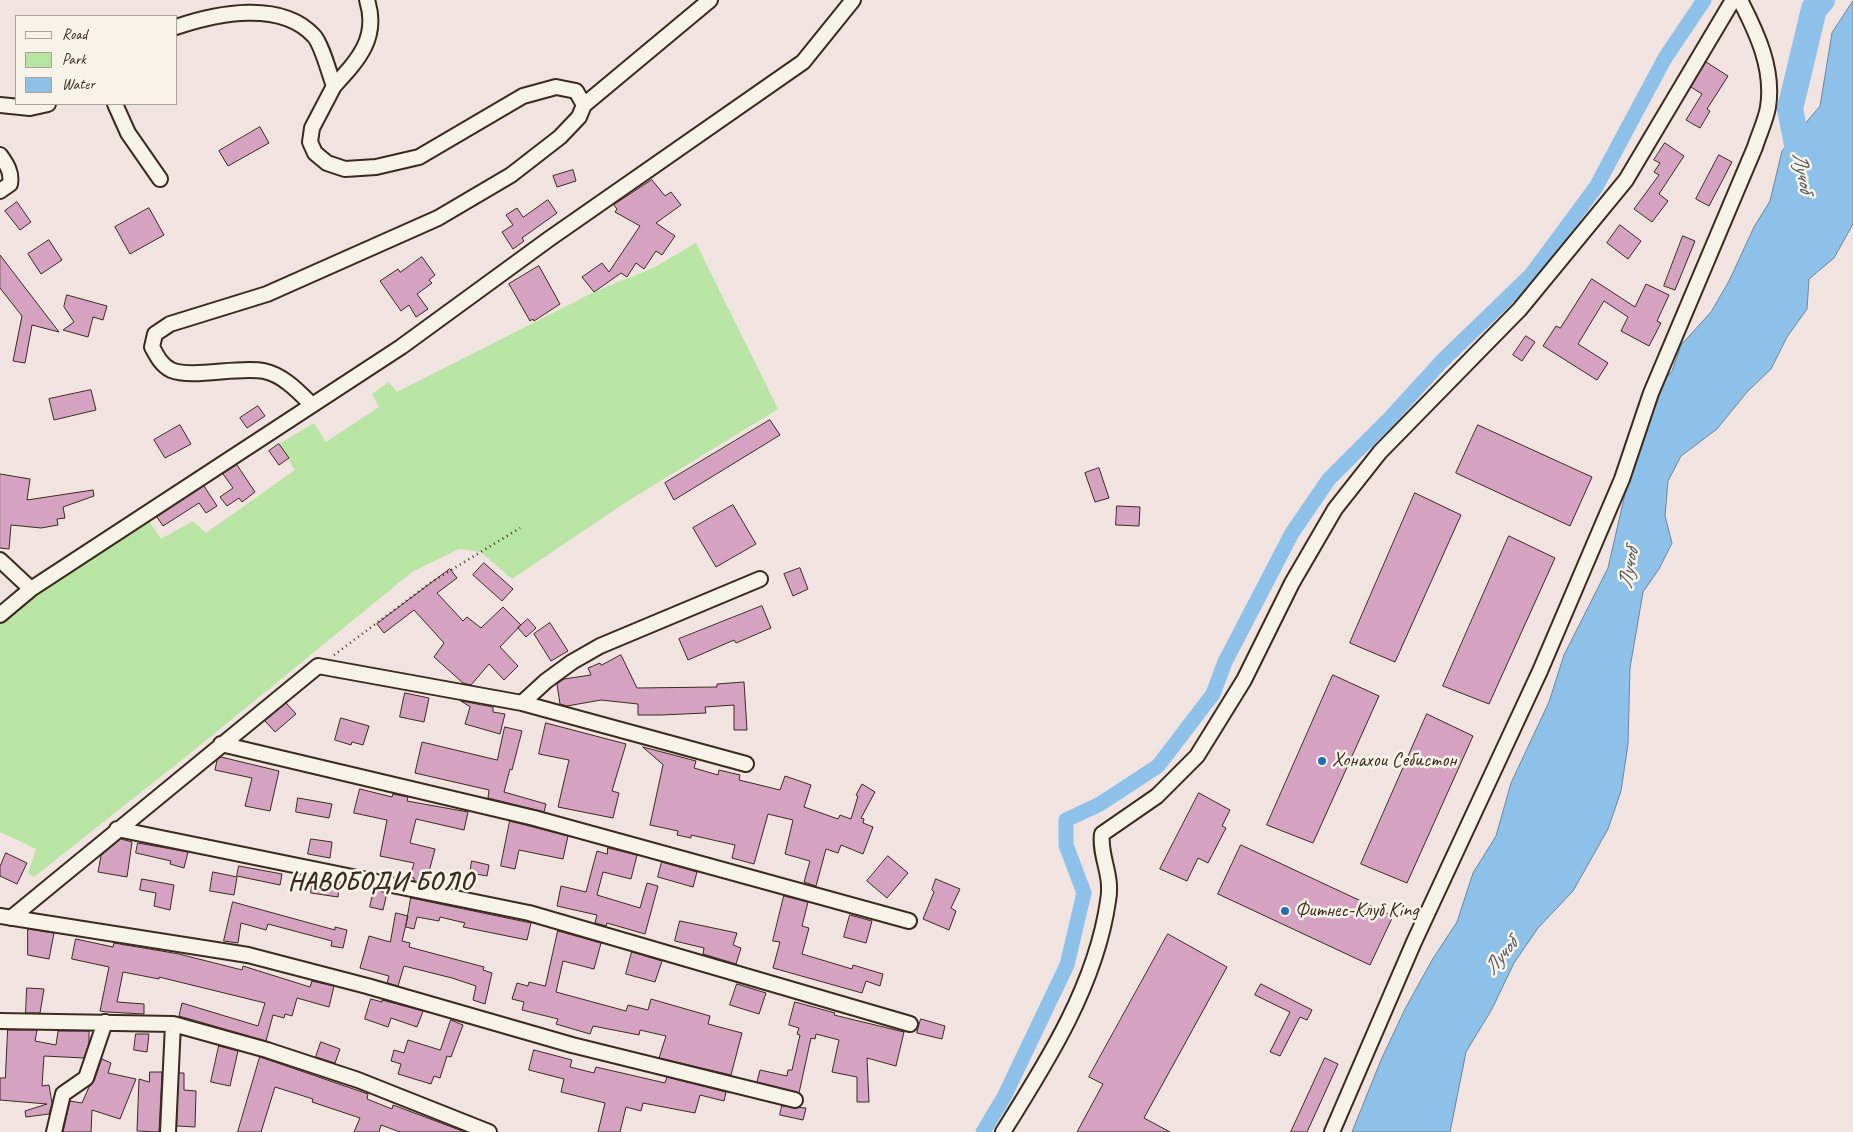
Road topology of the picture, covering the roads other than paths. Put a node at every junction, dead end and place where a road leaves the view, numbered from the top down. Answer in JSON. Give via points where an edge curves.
{"nodes":[{"id":1,"x":367,"y":0,"type":"edge"},
{"id":2,"x":710,"y":0,"type":"edge"},
{"id":3,"x":853,"y":0,"type":"edge"},
{"id":4,"x":1733,"y":0,"type":"edge"},
{"id":5,"x":1740,"y":0,"type":"edge"},
{"id":6,"x":178,"y":26,"type":"edge"},
{"id":7,"x":334,"y":86,"type":"junction"},
{"id":8,"x":0,"y":105,"type":"edge"},
{"id":9,"x":44,"y":105,"type":"edge"},
{"id":10,"x":115,"y":105,"type":"edge"},
{"id":11,"x":584,"y":105,"type":"junction"},
{"id":12,"x":0,"y":156,"type":"edge"},
{"id":13,"x":160,"y":179,"type":"dead end"},
{"id":14,"x":0,"y":191,"type":"edge"},
{"id":15,"x":311,"y":404,"type":"junction"},
{"id":16,"x":0,"y":560,"type":"edge"},
{"id":17,"x":760,"y":579,"type":"dead end"},
{"id":18,"x":31,"y":589,"type":"junction"},
{"id":19,"x":0,"y":615,"type":"edge"},
{"id":20,"x":522,"y":703,"type":"junction"},
{"id":21,"x":221,"y":744,"type":"junction"},
{"id":22,"x":746,"y":764,"type":"dead end"},
{"id":23,"x":118,"y":830,"type":"junction"},
{"id":24,"x":6,"y":917,"type":"edge"},
{"id":25,"x":909,"y":921,"type":"dead end"},
{"id":26,"x":0,"y":1021,"type":"edge"},
{"id":27,"x":105,"y":1022,"type":"junction"},
{"id":28,"x":173,"y":1024,"type":"junction"},
{"id":29,"x":910,"y":1024,"type":"dead end"},
{"id":30,"x":795,"y":1100,"type":"dead end"},
{"id":31,"x":54,"y":1132,"type":"edge"},
{"id":32,"x":168,"y":1132,"type":"edge"},
{"id":33,"x":489,"y":1132,"type":"edge"},
{"id":34,"x":1003,"y":1132,"type":"edge"},
{"id":35,"x":1332,"y":1132,"type":"edge"}],
"edges":[{"from":1,"to":7,"type":"street","via":[[371,30],[360,58]]},
{"from":2,"to":11,"type":"street"},
{"from":3,"to":15,"type":"street","via":[[803,62],[401,347]]},
{"from":4,"to":34,"type":"street","via":[[1626,180],[1520,309],[1380,452],[1335,509],[1292,583],[1244,680],[1197,756],[1157,796],[1102,834],[1100,845],[1110,880],[1109,900],[1082,991],[1036,1080]]},
{"from":5,"to":35,"type":"street","via":[[1756,32],[1770,78],[1768,108],[1755,148],[1651,393],[1622,480],[1544,662],[1414,942]]},
{"from":6,"to":7,"type":"street","via":[[245,11],[287,16],[314,36]]},
{"from":7,"to":11,"type":"street","via":[[312,128],[310,142],[315,153],[327,163],[345,169],[376,167],[418,157],[523,96],[556,87],[576,91]]},
{"from":8,"to":9,"type":"street","via":[[30,108]]},
{"from":10,"to":13,"type":"street","via":[[128,133]]},
{"from":11,"to":15,"type":"street","via":[[579,117],[560,137],[511,175],[438,218],[267,294],[170,324],[155,334],[152,346],[159,361],[172,370],[266,371],[291,384]]},
{"from":12,"to":14,"type":"street","via":[[11,177],[10,184]]},
{"from":15,"to":18,"type":"street"},
{"from":16,"to":18,"type":"street"},
{"from":17,"to":20,"type":"street","via":[[600,646],[565,666]]},
{"from":18,"to":19,"type":"street"},
{"from":20,"to":21,"type":"street","via":[[318,666]]},
{"from":20,"to":22,"type":"street"},
{"from":21,"to":23,"type":"street"},
{"from":21,"to":25,"type":"street","via":[[534,818]]},
{"from":23,"to":24,"type":"street"},
{"from":23,"to":29,"type":"street","via":[[529,913]]},
{"from":24,"to":30,"type":"street","via":[[248,955],[572,1045]]},
{"from":26,"to":27,"type":"street"},
{"from":27,"to":28,"type":"street"},
{"from":27,"to":31,"type":"street","via":[[86,1078],[63,1094]]},
{"from":28,"to":32,"type":"street"},
{"from":28,"to":33,"type":"street","via":[[358,1080]]}]}
